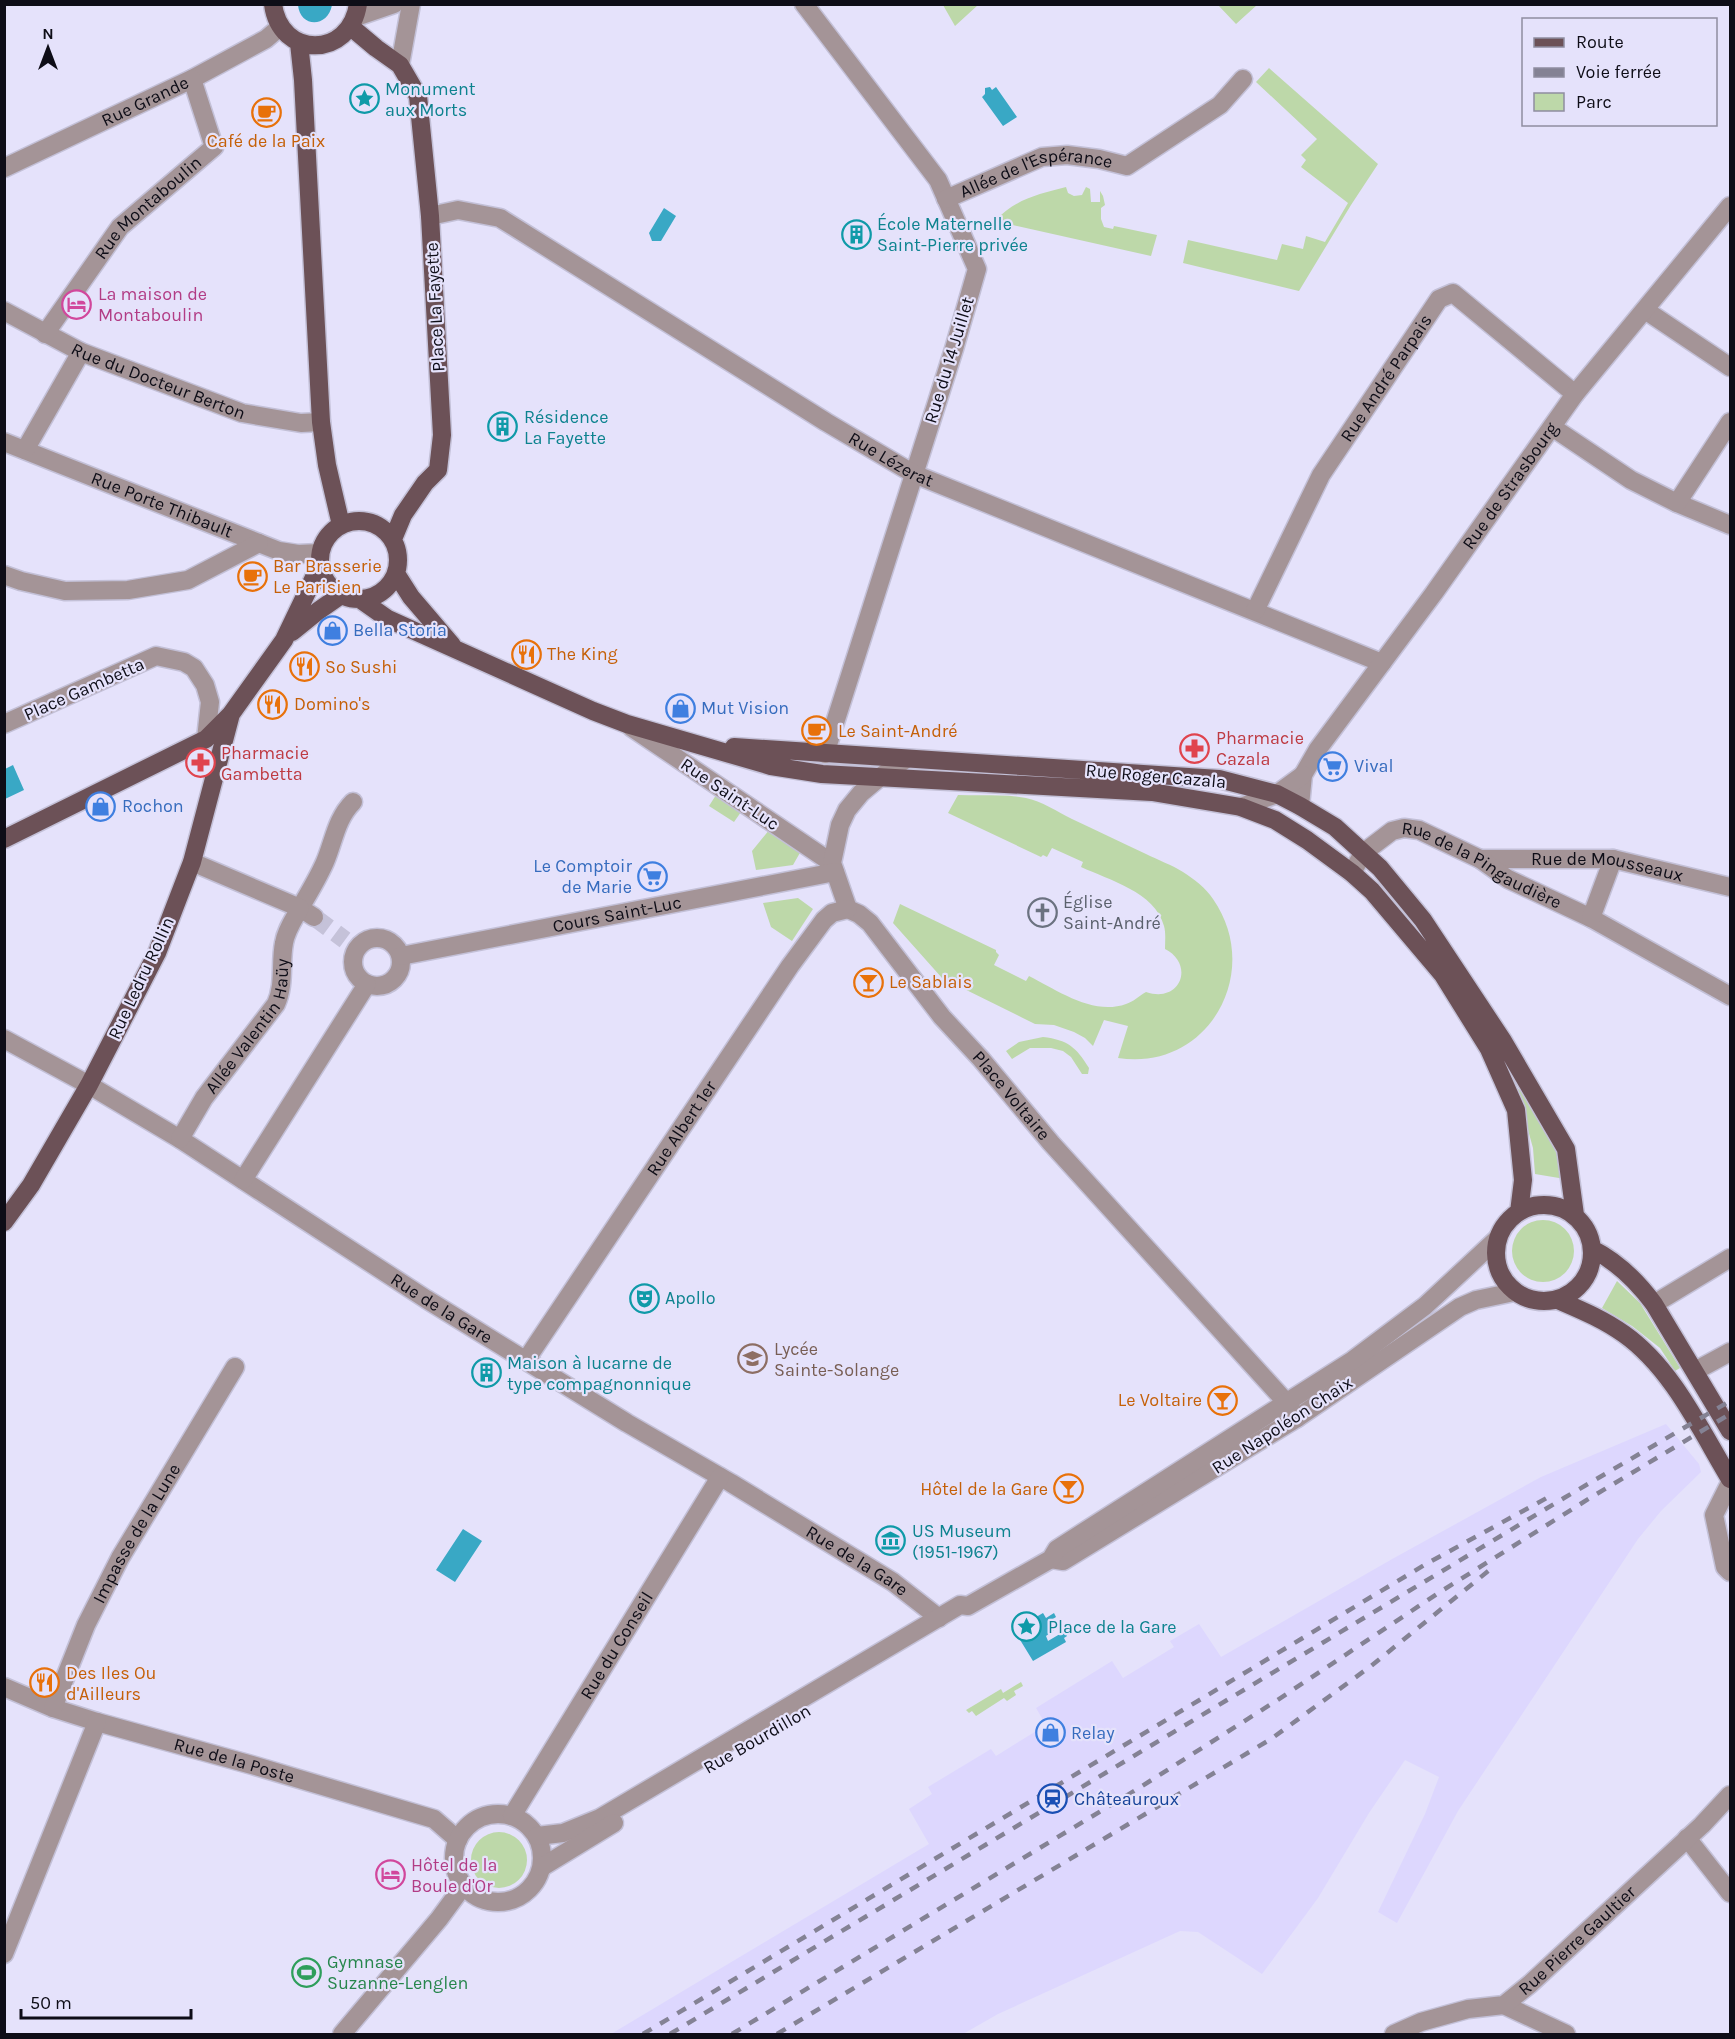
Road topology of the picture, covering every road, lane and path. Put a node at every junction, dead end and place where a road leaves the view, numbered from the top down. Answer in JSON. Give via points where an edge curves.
{"nodes":[{"id":1,"x":273,"y":4,"type":"edge"},
{"id":2,"x":394,"y":4,"type":"edge"},
{"id":3,"x":411,"y":4,"type":"edge"},
{"id":4,"x":804,"y":4,"type":"edge"},
{"id":5,"x":355,"y":16,"type":"edge"},
{"id":6,"x":280,"y":27,"type":"junction"},
{"id":7,"x":299,"y":43,"type":"junction"},
{"id":8,"x":400,"y":65,"type":"junction"},
{"id":9,"x":192,"y":79,"type":"junction"},
{"id":10,"x":1243,"y":79,"type":"dead end"},
{"id":11,"x":4,"y":168,"type":"edge"},
{"id":12,"x":946,"y":199,"type":"junction"},
{"id":13,"x":1731,"y":206,"type":"edge"},
{"id":14,"x":430,"y":216,"type":"junction"},
{"id":15,"x":1645,"y":310,"type":"junction"},
{"id":16,"x":4,"y":311,"type":"edge"},
{"id":17,"x":45,"y":334,"type":"junction"},
{"id":18,"x":81,"y":352,"type":"junction"},
{"id":19,"x":1731,"y":367,"type":"edge"},
{"id":20,"x":1575,"y":394,"type":"junction"},
{"id":21,"x":321,"y":422,"type":"junction"},
{"id":22,"x":1731,"y":422,"type":"edge"},
{"id":23,"x":1552,"y":427,"type":"junction"},
{"id":24,"x":4,"y":442,"type":"edge"},
{"id":25,"x":25,"y":450,"type":"junction"},
{"id":26,"x":914,"y":474,"type":"junction"},
{"id":27,"x":1677,"y":503,"type":"junction"},
{"id":28,"x":341,"y":525,"type":"junction"},
{"id":29,"x":1731,"y":525,"type":"edge"},
{"id":30,"x":393,"y":539,"type":"junction"},
{"id":31,"x":259,"y":543,"type":"junction"},
{"id":32,"x":320,"y":559,"type":"junction"},
{"id":33,"x":4,"y":575,"type":"edge"},
{"id":34,"x":397,"y":575,"type":"junction"},
{"id":35,"x":341,"y":596,"type":"junction"},
{"id":36,"x":361,"y":600,"type":"junction"},
{"id":37,"x":1255,"y":611,"type":"junction"},
{"id":38,"x":284,"y":639,"type":"junction"},
{"id":39,"x":455,"y":648,"type":"junction"},
{"id":40,"x":1382,"y":663,"type":"junction"},
{"id":41,"x":231,"y":714,"type":"junction"},
{"id":42,"x":4,"y":724,"type":"edge"},
{"id":43,"x":627,"y":724,"type":"junction"},
{"id":44,"x":206,"y":739,"type":"junction"},
{"id":45,"x":699,"y":744,"type":"junction"},
{"id":46,"x":825,"y":754,"type":"junction"},
{"id":47,"x":906,"y":759,"type":"junction"},
{"id":48,"x":822,"y":774,"type":"joint"},
{"id":49,"x":1303,"y":775,"type":"junction"},
{"id":50,"x":880,"y":777,"type":"junction"},
{"id":51,"x":1277,"y":794,"type":"junction"},
{"id":52,"x":353,"y":802,"type":"dead end"},
{"id":53,"x":1300,"y":806,"type":"junction"},
{"id":54,"x":1241,"y":807,"type":"junction"},
{"id":55,"x":4,"y":839,"type":"edge"},
{"id":56,"x":1364,"y":853,"type":"junction"},
{"id":57,"x":1480,"y":859,"type":"junction"},
{"id":58,"x":1613,"y":859,"type":"junction"},
{"id":59,"x":192,"y":862,"type":"junction"},
{"id":60,"x":834,"y":868,"type":"junction"},
{"id":61,"x":1352,"y":873,"type":"junction"},
{"id":62,"x":1731,"y":887,"type":"edge"},
{"id":63,"x":848,"y":909,"type":"junction"},
{"id":64,"x":307,"y":913,"type":"junction"},
{"id":65,"x":1591,"y":918,"type":"junction"},
{"id":66,"x":401,"y":956,"type":"junction"},
{"id":67,"x":367,"y":984,"type":"junction"},
{"id":68,"x":1731,"y":996,"type":"edge"},
{"id":69,"x":4,"y":1039,"type":"edge"},
{"id":70,"x":89,"y":1085,"type":"junction"},
{"id":71,"x":180,"y":1139,"type":"junction"},
{"id":72,"x":243,"y":1180,"type":"junction"},
{"id":73,"x":1519,"y":1212,"type":"junction"},
{"id":74,"x":1575,"y":1215,"type":"junction"},
{"id":75,"x":4,"y":1222,"type":"edge"},
{"id":76,"x":1498,"y":1238,"type":"junction"},
{"id":77,"x":1592,"y":1249,"type":"junction"},
{"id":78,"x":1731,"y":1258,"type":"edge"},
{"id":79,"x":1514,"y":1292,"type":"junction"},
{"id":80,"x":1558,"y":1300,"type":"junction"},
{"id":81,"x":1654,"y":1304,"type":"junction"},
{"id":82,"x":1731,"y":1352,"type":"edge"},
{"id":83,"x":526,"y":1360,"type":"junction"},
{"id":84,"x":235,"y":1367,"type":"dead end"},
{"id":85,"x":1695,"y":1371,"type":"junction"},
{"id":86,"x":1286,"y":1402,"type":"junction"},
{"id":87,"x":1297,"y":1418,"type":"junction"},
{"id":88,"x":1731,"y":1431,"type":"edge"},
{"id":89,"x":720,"y":1478,"type":"junction"},
{"id":90,"x":1731,"y":1481,"type":"edge"},
{"id":91,"x":1110,"y":1515,"type":"joint"},
{"id":92,"x":1051,"y":1559,"type":"junction"},
{"id":93,"x":1731,"y":1572,"type":"edge"},
{"id":94,"x":968,"y":1606,"type":"junction"},
{"id":95,"x":939,"y":1617,"type":"junction"},
{"id":96,"x":4,"y":1687,"type":"edge"},
{"id":97,"x":53,"y":1708,"type":"junction"},
{"id":98,"x":97,"y":1722,"type":"junction"},
{"id":99,"x":1731,"y":1795,"type":"edge"},
{"id":100,"x":512,"y":1815,"type":"junction"},
{"id":101,"x":537,"y":1836,"type":"junction"},
{"id":102,"x":1687,"y":1839,"type":"junction"},
{"id":103,"x":458,"y":1840,"type":"junction"},
{"id":104,"x":542,"y":1868,"type":"junction"},
{"id":105,"x":464,"y":1885,"type":"junction"},
{"id":106,"x":1731,"y":1893,"type":"edge"},
{"id":107,"x":4,"y":1954,"type":"edge"},
{"id":108,"x":1504,"y":2005,"type":"junction"},
{"id":109,"x":1424,"y":2028,"type":"edge"},
{"id":110,"x":342,"y":2034,"type":"edge"},
{"id":111,"x":1394,"y":2034,"type":"edge"},
{"id":112,"x":1566,"y":2034,"type":"edge"}],
"edges":[{"from":1,"to":6,"type":"main road"},
{"from":2,"to":5,"type":"street"},
{"from":3,"to":8,"type":"street"},
{"from":4,"to":12,"type":"street","name":"Rue du 14 Juillet","via":[[938,180]]},
{"from":5,"to":7,"type":"main road","via":[[334,42]]},
{"from":5,"to":8,"type":"main road","name":"Place La Fayette","via":[[376,48]]},
{"from":6,"to":7,"type":"main road"},
{"from":6,"to":9,"type":"street","name":"Rue Grande","via":[[266,39]]},
{"from":7,"to":21,"type":"main road"},
{"from":8,"to":14,"type":"main road","name":"Place La Fayette","via":[[418,96]]},
{"from":9,"to":11,"type":"street","name":"Rue Grande"},
{"from":9,"to":17,"type":"street","name":"Rue Montaboulin","via":[[214,147],[120,226]]},
{"from":10,"to":12,"type":"street","name":"Allée de l'Espérance","via":[[1220,105],[1128,166],[1067,155],[1042,157]]},
{"from":12,"to":26,"type":"street","name":"Rue du 14 Juillet","via":[[976,269]]},
{"from":13,"to":15,"type":"street","name":"Rue de Strasbourg"},
{"from":14,"to":26,"type":"street","name":"Rue Lézerat","via":[[458,210],[500,218]]},
{"from":14,"to":30,"type":"main road","name":"Place La Fayette","via":[[442,435],[438,470],[403,515]]},
{"from":15,"to":19,"type":"street"},
{"from":15,"to":20,"type":"street","name":"Rue de Strasbourg"},
{"from":16,"to":17,"type":"street","name":"Rue du Docteur Berton"},
{"from":17,"to":18,"type":"street","name":"Rue du Docteur Berton"},
{"from":18,"to":21,"type":"street","name":"Rue du Docteur Berton","via":[[242,413],[301,423]]},
{"from":18,"to":25,"type":"street"},
{"from":20,"to":23,"type":"street","name":"Rue de Strasbourg"},
{"from":20,"to":37,"type":"street","name":"Rue André Parpais","via":[[1453,293],[1439,299],[1321,475]]},
{"from":21,"to":28,"type":"main road"},
{"from":22,"to":27,"type":"street"},
{"from":23,"to":27,"type":"street","via":[[1631,480]]},
{"from":23,"to":40,"type":"street","name":"Rue de Strasbourg"},
{"from":24,"to":25,"type":"street","name":"Rue Porte Thibault"},
{"from":25,"to":31,"type":"street","name":"Rue Porte Thibault"},
{"from":26,"to":37,"type":"street","name":"Rue Lézerat"},
{"from":26,"to":46,"type":"street","name":"Rue du 14 Juillet"},
{"from":27,"to":29,"type":"street"},
{"from":28,"to":30,"type":"main road","via":[[364,521],[385,530]]},
{"from":28,"to":32,"type":"main road","via":[[324,541]]},
{"from":30,"to":34,"type":"main road","via":[[398,550]]},
{"from":31,"to":32,"type":"street","name":"Rue Porte Thibault"},
{"from":31,"to":33,"type":"street","via":[[188,580],[128,590],[65,591]]},
{"from":32,"to":35,"type":"main road","via":[[323,577]]},
{"from":32,"to":38,"type":"main road","via":[[305,600]]},
{"from":34,"to":36,"type":"main road","via":[[382,593]]},
{"from":34,"to":39,"type":"main road","name":"Rue Saint-Luc"},
{"from":35,"to":36,"type":"main road"},
{"from":35,"to":38,"type":"main road"},
{"from":36,"to":39,"type":"main road","name":"Rue Saint-Luc","via":[[388,619]]},
{"from":37,"to":40,"type":"street","name":"Rue Lézerat"},
{"from":38,"to":41,"type":"main road"},
{"from":39,"to":43,"type":"main road","name":"Rue Saint-Luc"},
{"from":40,"to":49,"type":"street","name":"Rue de Strasbourg"},
{"from":41,"to":44,"type":"main road"},
{"from":41,"to":59,"type":"main road","name":"Rue Ledru Rollin"},
{"from":42,"to":44,"type":"street","name":"Place Gambetta","via":[[156,656],[184,662],[205,685],[210,702]]},
{"from":43,"to":45,"type":"main road","name":"Rue Saint-Luc"},
{"from":43,"to":60,"type":"street","name":"Rue Saint-Luc"},
{"from":44,"to":55,"type":"main road"},
{"from":45,"to":46,"type":"main road","name":"Rue Saint-Luc"},
{"from":45,"to":48,"type":"main road","name":"Rue Saint-Luc","via":[[771,766]]},
{"from":46,"to":47,"type":"main road","name":"Rue Roger Cazala"},
{"from":47,"to":50,"type":"street"},
{"from":47,"to":51,"type":"main road","name":"Rue Roger Cazala","via":[[1219,779]]},
{"from":48,"to":50,"type":"main road","name":"Rue Roger Cazala"},
{"from":49,"to":51,"type":"street","name":"Rue de Strasbourg"},
{"from":49,"to":53,"type":"street","name":"Rue de Strasbourg"},
{"from":50,"to":54,"type":"main road","name":"Rue Roger Cazala","via":[[1152,792]]},
{"from":50,"to":60,"type":"street","via":[[847,810],[840,825]]},
{"from":51,"to":53,"type":"main road","name":"Rue Roger Cazala"},
{"from":51,"to":54,"type":"street","name":"Rue de Strasbourg"},
{"from":52,"to":64,"type":"street","name":"Allée Valentin Haüy","via":[[339,821],[313,886]]},
{"from":53,"to":56,"type":"main road","name":"Rue Roger Cazala","via":[[1335,827]]},
{"from":54,"to":61,"type":"main road","name":"Rue Roger Cazala","via":[[1275,820]]},
{"from":56,"to":57,"type":"street","name":"Rue de la Pingaudière","via":[[1392,831],[1404,828],[1419,830]]},
{"from":56,"to":61,"type":"street","name":"Rue de la Pingaudière"},
{"from":56,"to":74,"type":"main road","name":"Rue Roger Cazala","via":[[1423,920],[1516,1063],[1566,1149]]},
{"from":57,"to":58,"type":"street","name":"Rue de Mousseaux"},
{"from":57,"to":65,"type":"street","name":"Rue de la Pingaudière","via":[[1508,879]]},
{"from":58,"to":62,"type":"street","name":"Rue de Mousseaux"},
{"from":58,"to":65,"type":"street"},
{"from":59,"to":64,"type":"street"},
{"from":59,"to":70,"type":"main road","name":"Rue Ledru Rollin","via":[[157,953]]},
{"from":60,"to":63,"type":"street"},
{"from":60,"to":66,"type":"street","name":"Cours Saint-Luc"},
{"from":61,"to":73,"type":"main road","name":"Rue Roger Cazala","via":[[1443,975],[1489,1049],[1516,1110],[1523,1180]]},
{"from":63,"to":83,"type":"street","name":"Rue Albert 1er","via":[[832,913],[824,920],[790,966]]},
{"from":63,"to":86,"type":"street","name":"Place Voltaire","via":[[870,923],[942,1017],[1040,1131]]},
{"from":64,"to":71,"type":"street","name":"Allée Valentin Haüy","via":[[286,933],[282,986],[276,1004],[204,1098]]},
{"from":65,"to":68,"type":"street","name":"Rue de la Pingaudière"},
{"from":66,"to":67,"type":"street","via":[[396,978],[382,986]]},
{"from":66,"to":67,"type":"street","via":[[385,939],[351,944],[355,972]]},
{"from":67,"to":72,"type":"street"},
{"from":69,"to":70,"type":"street","name":"Rue de la Gare"},
{"from":70,"to":71,"type":"street","name":"Rue de la Gare"},
{"from":70,"to":75,"type":"main road","name":"Rue Ledru Rollin","via":[[31,1185]]},
{"from":71,"to":72,"type":"street","name":"Rue de la Gare"},
{"from":72,"to":83,"type":"street","name":"Rue de la Gare"},
{"from":73,"to":74,"type":"main road","via":[[1547,1204]]},
{"from":73,"to":76,"type":"main road","via":[[1503,1227]]},
{"from":74,"to":77,"type":"main road","via":[[1587,1230]]},
{"from":76,"to":79,"type":"main road","via":[[1497,1267]]},
{"from":76,"to":86,"type":"street","name":"Rue Napoléon Chaix","via":[[1425,1306],[1353,1360]]},
{"from":77,"to":80,"type":"main road","via":[[1591,1266],[1584,1281]]},
{"from":77,"to":81,"type":"main road","via":[[1632,1277]]},
{"from":78,"to":81,"type":"street"},
{"from":79,"to":80,"type":"main road","via":[[1542,1302]]},
{"from":79,"to":87,"type":"street","name":"Rue Napoléon Chaix","via":[[1460,1307]]},
{"from":80,"to":90,"type":"main road","via":[[1623,1333],[1650,1357],[1673,1386]]},
{"from":81,"to":85,"type":"main road"},
{"from":82,"to":85,"type":"street"},
{"from":83,"to":89,"type":"street","name":"Rue de la Gare"},
{"from":84,"to":97,"type":"street","name":"Impasse de la Lune","via":[[120,1558],[86,1625]]},
{"from":85,"to":88,"type":"main road"},
{"from":86,"to":87,"type":"street","name":"Place Voltaire"},
{"from":86,"to":91,"type":"street","name":"Rue Napoléon Chaix"},
{"from":87,"to":92,"type":"street","name":"Rue Napoléon Chaix","via":[[1063,1561]]},
{"from":89,"to":95,"type":"street","name":"Rue de la Gare","via":[[892,1582]]},
{"from":89,"to":100,"type":"street","name":"Rue du Conseil"},
{"from":90,"to":93,"type":"street","via":[[1714,1515],[1725,1568]]},
{"from":91,"to":92,"type":"street","name":"Rue Bourdillon","via":[[1057,1549]]},
{"from":92,"to":94,"type":"street","name":"Rue Bourdillon"},
{"from":94,"to":95,"type":"street","name":"Rue Bourdillon","via":[[960,1605]]},
{"from":94,"to":104,"type":"street","name":"Rue Bourdillon","via":[[966,1614],[944,1628]]},
{"from":95,"to":101,"type":"street","name":"Rue Bourdillon","via":[[600,1818],[563,1833]]},
{"from":96,"to":97,"type":"street","name":"Rue de la Poste"},
{"from":97,"to":98,"type":"street","name":"Rue de la Poste"},
{"from":98,"to":103,"type":"street","name":"Rue de la Poste","via":[[434,1819]]},
{"from":98,"to":107,"type":"street"},
{"from":99,"to":102,"type":"street","name":"Rue Pierre Gaultier"},
{"from":100,"to":101,"type":"street"},
{"from":100,"to":103,"type":"street","via":[[481,1817]]},
{"from":101,"to":104,"type":"street"},
{"from":102,"to":106,"type":"street"},
{"from":102,"to":108,"type":"street","name":"Rue Pierre Gaultier"},
{"from":103,"to":105,"type":"street","via":[[454,1863]]},
{"from":104,"to":105,"type":"street","via":[[531,1888],[510,1900],[485,1899]]},
{"from":105,"to":110,"type":"street"},
{"from":108,"to":109,"type":"street","name":"Rue Pierre Gaultier","via":[[1468,2009]]},
{"from":108,"to":112,"type":"street"},
{"from":109,"to":111,"type":"street","name":"Rue Pierre Gaultier"}]}
